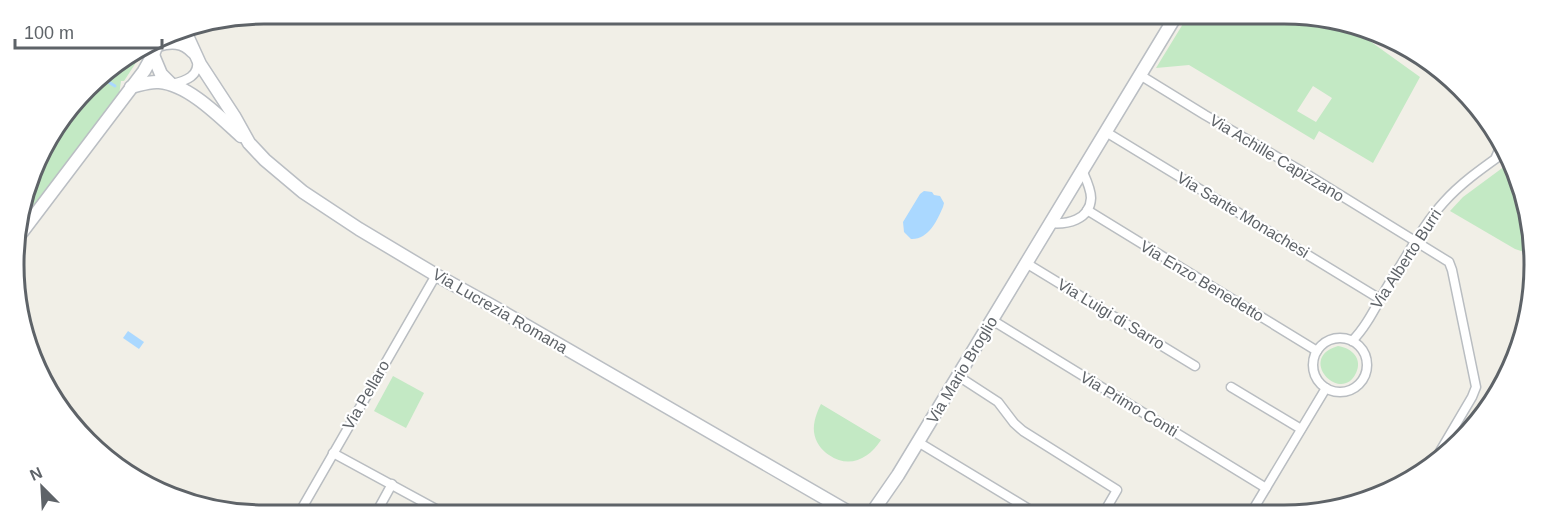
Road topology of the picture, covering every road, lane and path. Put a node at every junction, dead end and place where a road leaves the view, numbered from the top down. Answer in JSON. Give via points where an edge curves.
{"nodes":[{"id":1,"x":1171,"y":24,"type":"edge"},
{"id":2,"x":188,"y":37,"type":"edge"},
{"id":3,"x":171,"y":42,"type":"edge"},
{"id":4,"x":157,"y":49,"type":"edge"},
{"id":5,"x":155,"y":51,"type":"edge"},
{"id":6,"x":196,"y":55,"type":"junction"},
{"id":7,"x":1140,"y":75,"type":"junction"},
{"id":8,"x":171,"y":85,"type":"junction"},
{"id":9,"x":131,"y":87,"type":"junction"},
{"id":10,"x":1106,"y":132,"type":"junction"},
{"id":11,"x":249,"y":143,"type":"junction"},
{"id":12,"x":1497,"y":154,"type":"edge"},
{"id":13,"x":1498,"y":157,"type":"edge"},
{"id":14,"x":1494,"y":160,"type":"junction"},
{"id":15,"x":1082,"y":170,"type":"junction"},
{"id":16,"x":1087,"y":210,"type":"junction"},
{"id":17,"x":28,"y":224,"type":"edge"},
{"id":18,"x":1049,"y":224,"type":"junction"},
{"id":19,"x":1415,"y":242,"type":"junction"},
{"id":20,"x":1026,"y":263,"type":"junction"},
{"id":21,"x":436,"y":275,"type":"junction"},
{"id":22,"x":1380,"y":299,"type":"junction"},
{"id":23,"x":992,"y":320,"type":"junction"},
{"id":24,"x":1352,"y":341,"type":"junction"},
{"id":25,"x":1317,"y":351,"type":"junction"},
{"id":26,"x":1195,"y":366,"type":"dead end"},
{"id":27,"x":958,"y":376,"type":"junction"},
{"id":28,"x":1231,"y":387,"type":"dead end"},
{"id":29,"x":1326,"y":387,"type":"junction"},
{"id":30,"x":1301,"y":429,"type":"junction"},
{"id":31,"x":918,"y":442,"type":"junction"},
{"id":32,"x":1446,"y":442,"type":"edge"},
{"id":33,"x":333,"y":453,"type":"junction"},
{"id":34,"x":392,"y":484,"type":"junction"},
{"id":35,"x":1266,"y":488,"type":"junction"},
{"id":36,"x":304,"y":505,"type":"edge"},
{"id":37,"x":380,"y":505,"type":"edge"},
{"id":38,"x":429,"y":505,"type":"edge"},
{"id":39,"x":836,"y":505,"type":"edge"},
{"id":40,"x":877,"y":505,"type":"edge"},
{"id":41,"x":1022,"y":505,"type":"edge"},
{"id":42,"x":1109,"y":505,"type":"edge"},
{"id":43,"x":1256,"y":505,"type":"edge"}],
"edges":[{"from":1,"to":7,"type":"street","name":"Via Mario Broglio"},
{"from":2,"to":6,"type":"street","name":"Via Lucrezia Romana"},
{"from":3,"to":6,"type":"street","via":[[190,48]]},
{"from":4,"to":8,"type":"street","via":[[161,74]]},
{"from":5,"to":9,"type":"street"},
{"from":6,"to":8,"type":"street","via":[[198,66],[193,75]]},
{"from":6,"to":11,"type":"street","name":"Via Lucrezia Romana"},
{"from":7,"to":10,"type":"street","name":"Via Mario Broglio"},
{"from":7,"to":19,"type":"street","name":"Via Achille Capizzano"},
{"from":8,"to":9,"type":"street","via":[[153,82]]},
{"from":8,"to":11,"type":"street","via":[[213,111]]},
{"from":9,"to":17,"type":"street"},
{"from":10,"to":15,"type":"street","name":"Via Mario Broglio"},
{"from":10,"to":22,"type":"street","name":"Via Sante Monachesi"},
{"from":11,"to":21,"type":"street","name":"Via Lucrezia Romana","via":[[303,192]]},
{"from":12,"to":14,"type":"street"},
{"from":13,"to":14,"type":"street","name":"Via Alberto Burri"},
{"from":14,"to":19,"type":"street","name":"Via Alberto Burri","via":[[1451,194]]},
{"from":15,"to":16,"type":"street","via":[[1091,196]]},
{"from":15,"to":18,"type":"street","name":"Via Mario Broglio"},
{"from":16,"to":18,"type":"street","via":[[1070,223]]},
{"from":16,"to":25,"type":"street","name":"Via Enzo Benedetto"},
{"from":18,"to":20,"type":"street","name":"Via Mario Broglio"},
{"from":19,"to":22,"type":"street","name":"Via Alberto Burri"},
{"from":19,"to":32,"type":"street","name":"Via Achille Capizzano","via":[[1452,267],[1476,383],[1474,394]]},
{"from":20,"to":23,"type":"street","name":"Via Mario Broglio"},
{"from":20,"to":26,"type":"street","name":"Via Luigi di Sarro"},
{"from":21,"to":33,"type":"street","name":"Via Pellaro"},
{"from":21,"to":39,"type":"street","name":"Via Lucrezia Romana"},
{"from":22,"to":24,"type":"street","name":"Via Alberto Burri"},
{"from":23,"to":27,"type":"street","name":"Via Mario Broglio"},
{"from":23,"to":35,"type":"street","name":"Via Primo Conti"},
{"from":24,"to":25,"type":"street","via":[[1335,339]]},
{"from":24,"to":29,"type":"street","via":[[1364,354],[1364,375],[1348,390]]},
{"from":25,"to":29,"type":"street","via":[[1314,371]]},
{"from":27,"to":31,"type":"street","name":"Via Mario Broglio"},
{"from":27,"to":42,"type":"street","via":[[998,402],[1023,431],[1118,490]]},
{"from":28,"to":30,"type":"street"},
{"from":29,"to":30,"type":"street"},
{"from":30,"to":35,"type":"street"},
{"from":31,"to":40,"type":"street","name":"Via Mario Broglio"},
{"from":31,"to":41,"type":"street"},
{"from":33,"to":34,"type":"street"},
{"from":33,"to":36,"type":"street","name":"Via Pellaro"},
{"from":34,"to":37,"type":"street"},
{"from":34,"to":38,"type":"street"},
{"from":35,"to":43,"type":"street"}]}
